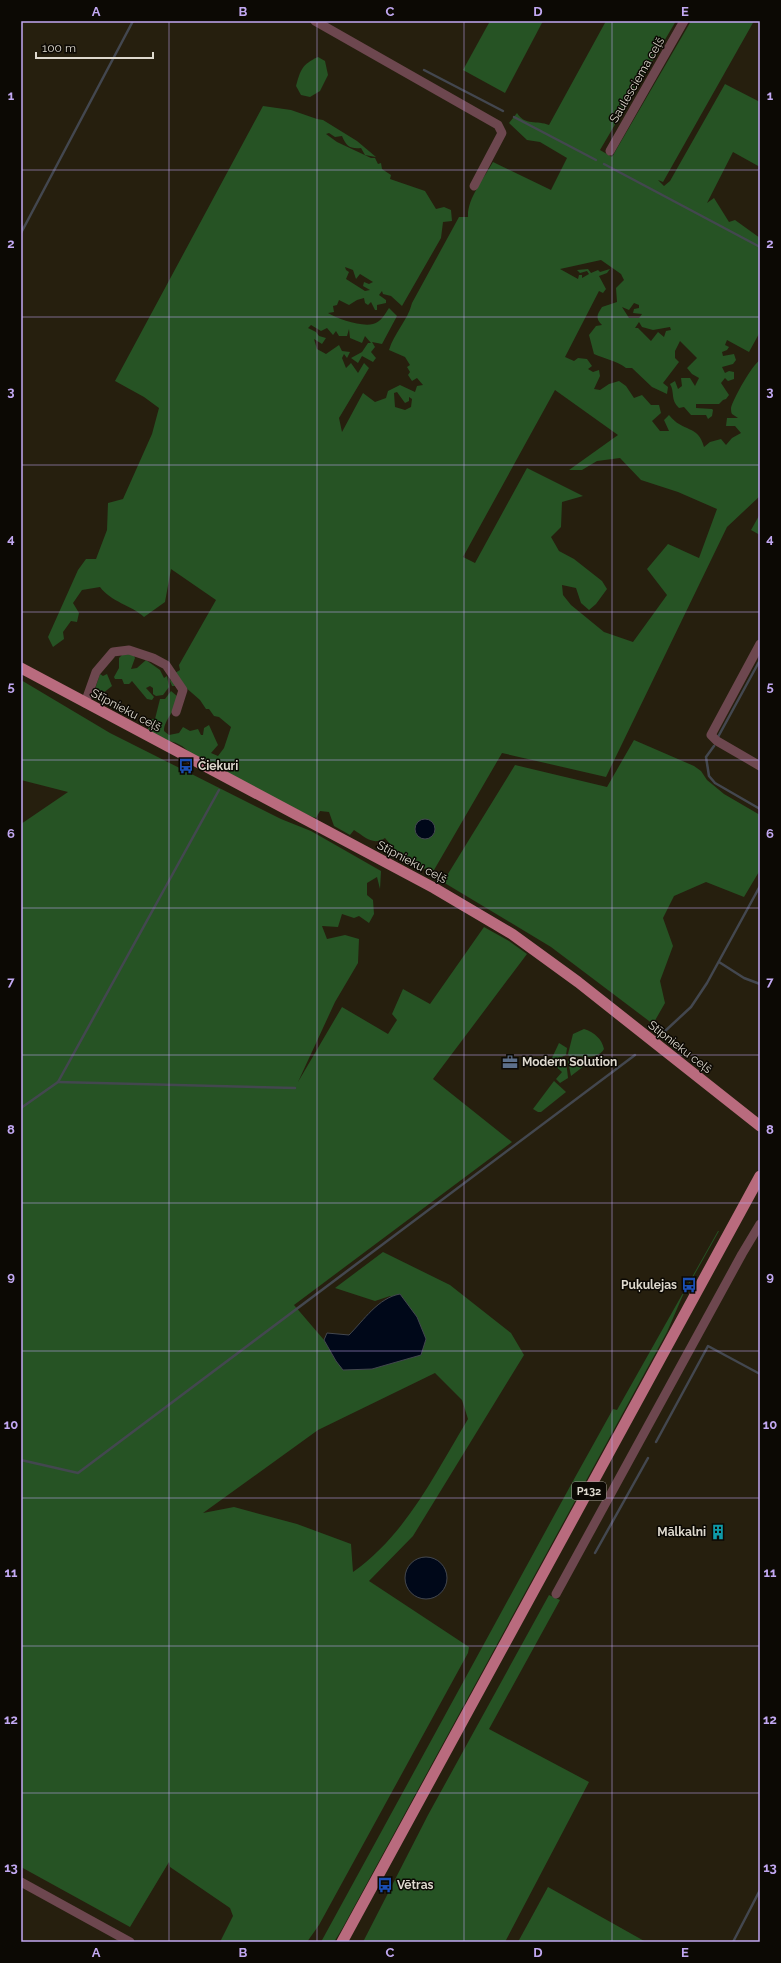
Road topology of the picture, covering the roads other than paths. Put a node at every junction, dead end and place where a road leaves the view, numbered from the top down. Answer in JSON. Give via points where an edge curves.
{"nodes":[{"id":1,"x":315,"y":21,"type":"edge"},
{"id":2,"x":684,"y":21,"type":"edge"},
{"id":3,"x":610,"y":151,"type":"dead end"},
{"id":4,"x":474,"y":186,"type":"dead end"},
{"id":5,"x":760,"y":644,"type":"edge"},
{"id":6,"x":21,"y":668,"type":"edge"},
{"id":7,"x":85,"y":703,"type":"junction"},
{"id":8,"x":176,"y":712,"type":"dead end"},
{"id":9,"x":760,"y":766,"type":"edge"},
{"id":10,"x":760,"y":1126,"type":"edge"},
{"id":11,"x":760,"y":1176,"type":"edge"},
{"id":12,"x":760,"y":1224,"type":"edge"},
{"id":13,"x":556,"y":1594,"type":"dead end"},
{"id":14,"x":21,"y":1882,"type":"edge"},
{"id":15,"x":130,"y":1942,"type":"edge"},
{"id":16,"x":342,"y":1942,"type":"edge"}],
"edges":[{"from":1,"to":4,"type":"street","via":[[498,125],[502,134]]},
{"from":2,"to":3,"type":"street","name":"Saulesciema ceļš"},
{"from":5,"to":9,"type":"street","via":[[710,735]]},
{"from":6,"to":7,"type":"main road","name":"Stīpnieku ceļš"},
{"from":7,"to":8,"type":"street","via":[[96,672],[113,652],[129,650],[166,665],[183,690]]},
{"from":7,"to":10,"type":"main road","name":"Stīpnieku ceļš","via":[[434,888],[512,934],[578,982]]},
{"from":11,"to":16,"type":"main road","number":"P132"},
{"from":12,"to":13,"type":"street"},
{"from":14,"to":15,"type":"street"}]}
